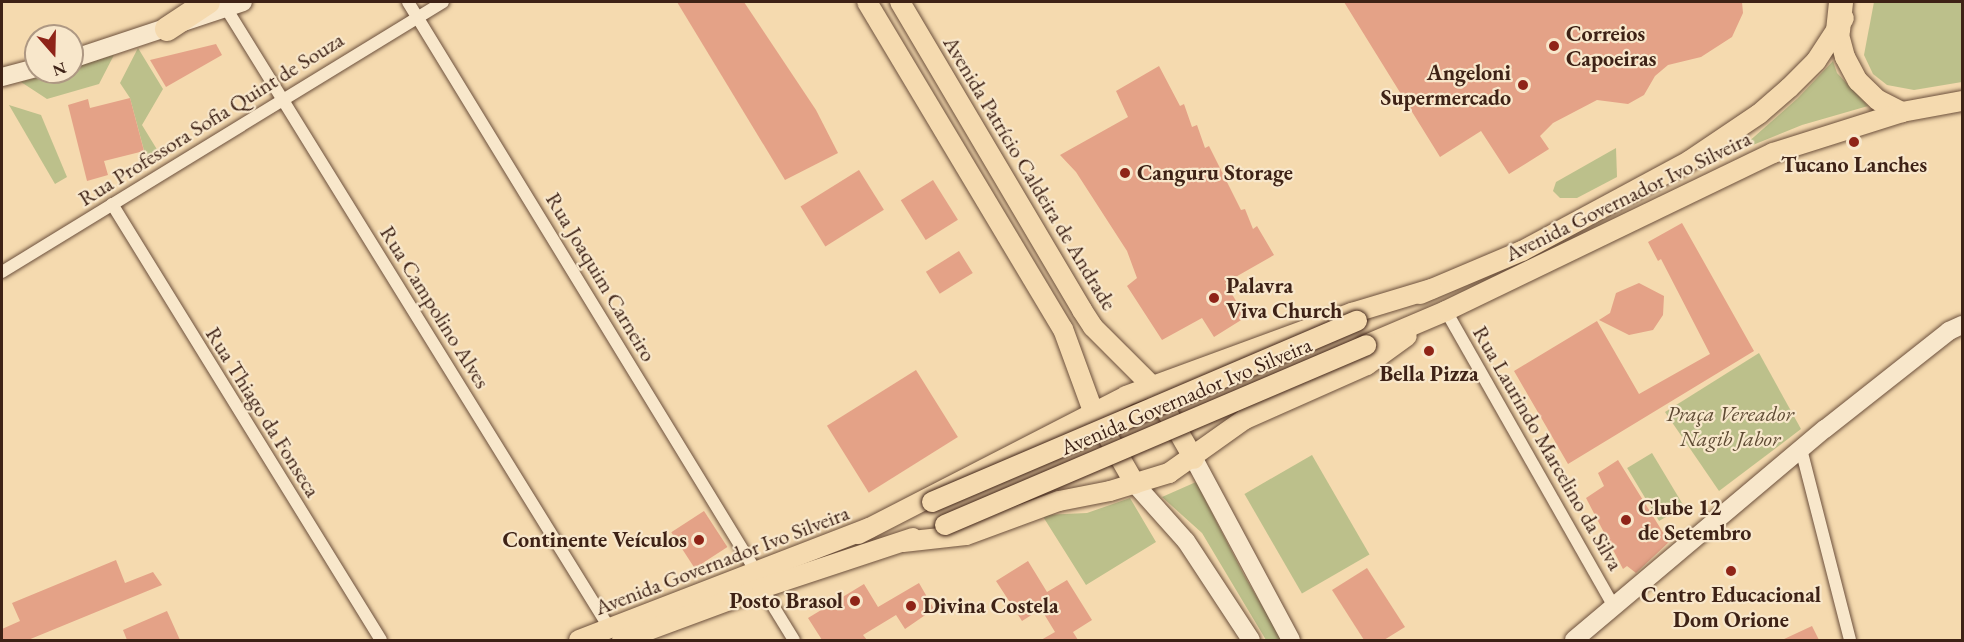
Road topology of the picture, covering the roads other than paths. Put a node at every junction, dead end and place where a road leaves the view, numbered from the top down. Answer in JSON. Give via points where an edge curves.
{"nodes":[{"id":1,"x":243,"y":2,"type":"edge"},
{"id":2,"x":408,"y":2,"type":"edge"},
{"id":3,"x":443,"y":2,"type":"edge"},
{"id":4,"x":867,"y":2,"type":"edge"},
{"id":5,"x":900,"y":2,"type":"edge"},
{"id":6,"x":1841,"y":2,"type":"edge"},
{"id":7,"x":1851,"y":2,"type":"edge"},
{"id":8,"x":217,"y":5,"type":"edge"},
{"id":9,"x":418,"y":17,"type":"junction"},
{"id":10,"x":166,"y":29,"type":"joint"},
{"id":11,"x":1838,"y":31,"type":"junction"},
{"id":12,"x":84,"y":55,"type":"edge"},
{"id":13,"x":24,"y":71,"type":"edge"},
{"id":14,"x":2,"y":77,"type":"edge"},
{"id":15,"x":282,"y":100,"type":"junction"},
{"id":16,"x":1962,"y":101,"type":"edge"},
{"id":17,"x":1902,"y":112,"type":"junction"},
{"id":18,"x":112,"y":204,"type":"junction"},
{"id":19,"x":2,"y":272,"type":"edge"},
{"id":20,"x":1431,"y":289,"type":"junction"},
{"id":21,"x":1439,"y":314,"type":"junction"},
{"id":22,"x":1962,"y":326,"type":"edge"},
{"id":23,"x":1152,"y":386,"type":"junction"},
{"id":24,"x":1093,"y":411,"type":"junction"},
{"id":25,"x":1801,"y":449,"type":"junction"},
{"id":26,"x":1194,"y":459,"type":"junction"},
{"id":27,"x":1135,"y":484,"type":"junction"},
{"id":28,"x":858,"y":534,"type":"junction"},
{"id":29,"x":903,"y":542,"type":"junction"},
{"id":30,"x":760,"y":581,"type":"junction"},
{"id":31,"x":1613,"y":605,"type":"junction"},
{"id":32,"x":616,"y":635,"type":"edge"},
{"id":33,"x":381,"y":640,"type":"edge"},
{"id":34,"x":579,"y":640,"type":"edge"},
{"id":35,"x":794,"y":640,"type":"edge"},
{"id":36,"x":1251,"y":640,"type":"edge"},
{"id":37,"x":1291,"y":640,"type":"edge"},
{"id":38,"x":1574,"y":640,"type":"edge"},
{"id":39,"x":1850,"y":640,"type":"edge"}],
"edges":[{"from":1,"to":8,"type":"main road"},
{"from":2,"to":9,"type":"street","name":"Rua Joaquim Carneiro"},
{"from":3,"to":9,"type":"street","name":"Rua Professora Sofia Quint de Souza"},
{"from":4,"to":24,"type":"main road","via":[[1063,329]]},
{"from":5,"to":23,"type":"main road","name":"Avenida Patrício Caldeira de Andrade","via":[[1093,327]]},
{"from":6,"to":11,"type":"highway"},
{"from":7,"to":11,"type":"main road","name":"Avenida Governador Ivo Silveira"},
{"from":8,"to":10,"type":"highway"},
{"from":8,"to":15,"type":"street","name":"Rua Campolino Alves"},
{"from":9,"to":15,"type":"street","name":"Rua Professora Sofia Quint de Souza"},
{"from":9,"to":30,"type":"street","name":"Rua Joaquim Carneiro"},
{"from":10,"to":12,"type":"main road"},
{"from":11,"to":17,"type":"main road","via":[[1845,57],[1858,81],[1878,100]]},
{"from":11,"to":20,"type":"main road","name":"Avenida Governador Ivo Silveira","via":[[1816,61],[1759,114],[1689,160],[1522,251]]},
{"from":13,"to":14,"type":"main road"},
{"from":15,"to":18,"type":"street","name":"Rua Professora Sofia Quint de Souza"},
{"from":15,"to":32,"type":"street","name":"Rua Campolino Alves"},
{"from":16,"to":17,"type":"main road","name":"Avenida Governador Ivo Silveira"},
{"from":17,"to":21,"type":"main road","name":"Avenida Governador Ivo Silveira","via":[[1773,153]]},
{"from":18,"to":19,"type":"street","name":"Rua Professora Sofia Quint de Souza"},
{"from":18,"to":33,"type":"street","name":"Rua Thiago da Fonseca"},
{"from":20,"to":23,"type":"main road","via":[[1352,313]]},
{"from":20,"to":28,"type":"main road","name":"Avenida Governador Ivo Silveira","bridge":true},
{"from":21,"to":26,"type":"main road","via":[[1367,365],[1245,419]]},
{"from":21,"to":29,"type":"main road","name":"Avenida Governador Ivo Silveira","bridge":true},
{"from":21,"to":31,"type":"street","name":"Rua Laurindo Marcelino da Silva"},
{"from":22,"to":25,"type":"main road","via":[[1949,331]]},
{"from":23,"to":24,"type":"main road"},
{"from":23,"to":26,"type":"main road","name":"Avenida Patrício Caldeira de Andrade"},
{"from":24,"to":27,"type":"main road"},
{"from":24,"to":28,"type":"main road"},
{"from":25,"to":31,"type":"main road"},
{"from":25,"to":39,"type":"street"},
{"from":26,"to":27,"type":"main road"},
{"from":26,"to":37,"type":"main road","name":"Avenida Patrício Caldeira de Andrade"},
{"from":27,"to":29,"type":"main road","via":[[1059,501],[966,535]]},
{"from":27,"to":36,"type":"main road","via":[[1186,541]]},
{"from":28,"to":30,"type":"main road","name":"Avenida Governador Ivo Silveira"},
{"from":29,"to":30,"type":"main road","name":"Avenida Governador Ivo Silveira"},
{"from":30,"to":32,"type":"main road","name":"Avenida Governador Ivo Silveira"},
{"from":30,"to":35,"type":"street","name":"Rua Joaquim Carneiro"},
{"from":31,"to":38,"type":"main road"},
{"from":32,"to":34,"type":"main road","name":"Avenida Governador Ivo Silveira"}]}
